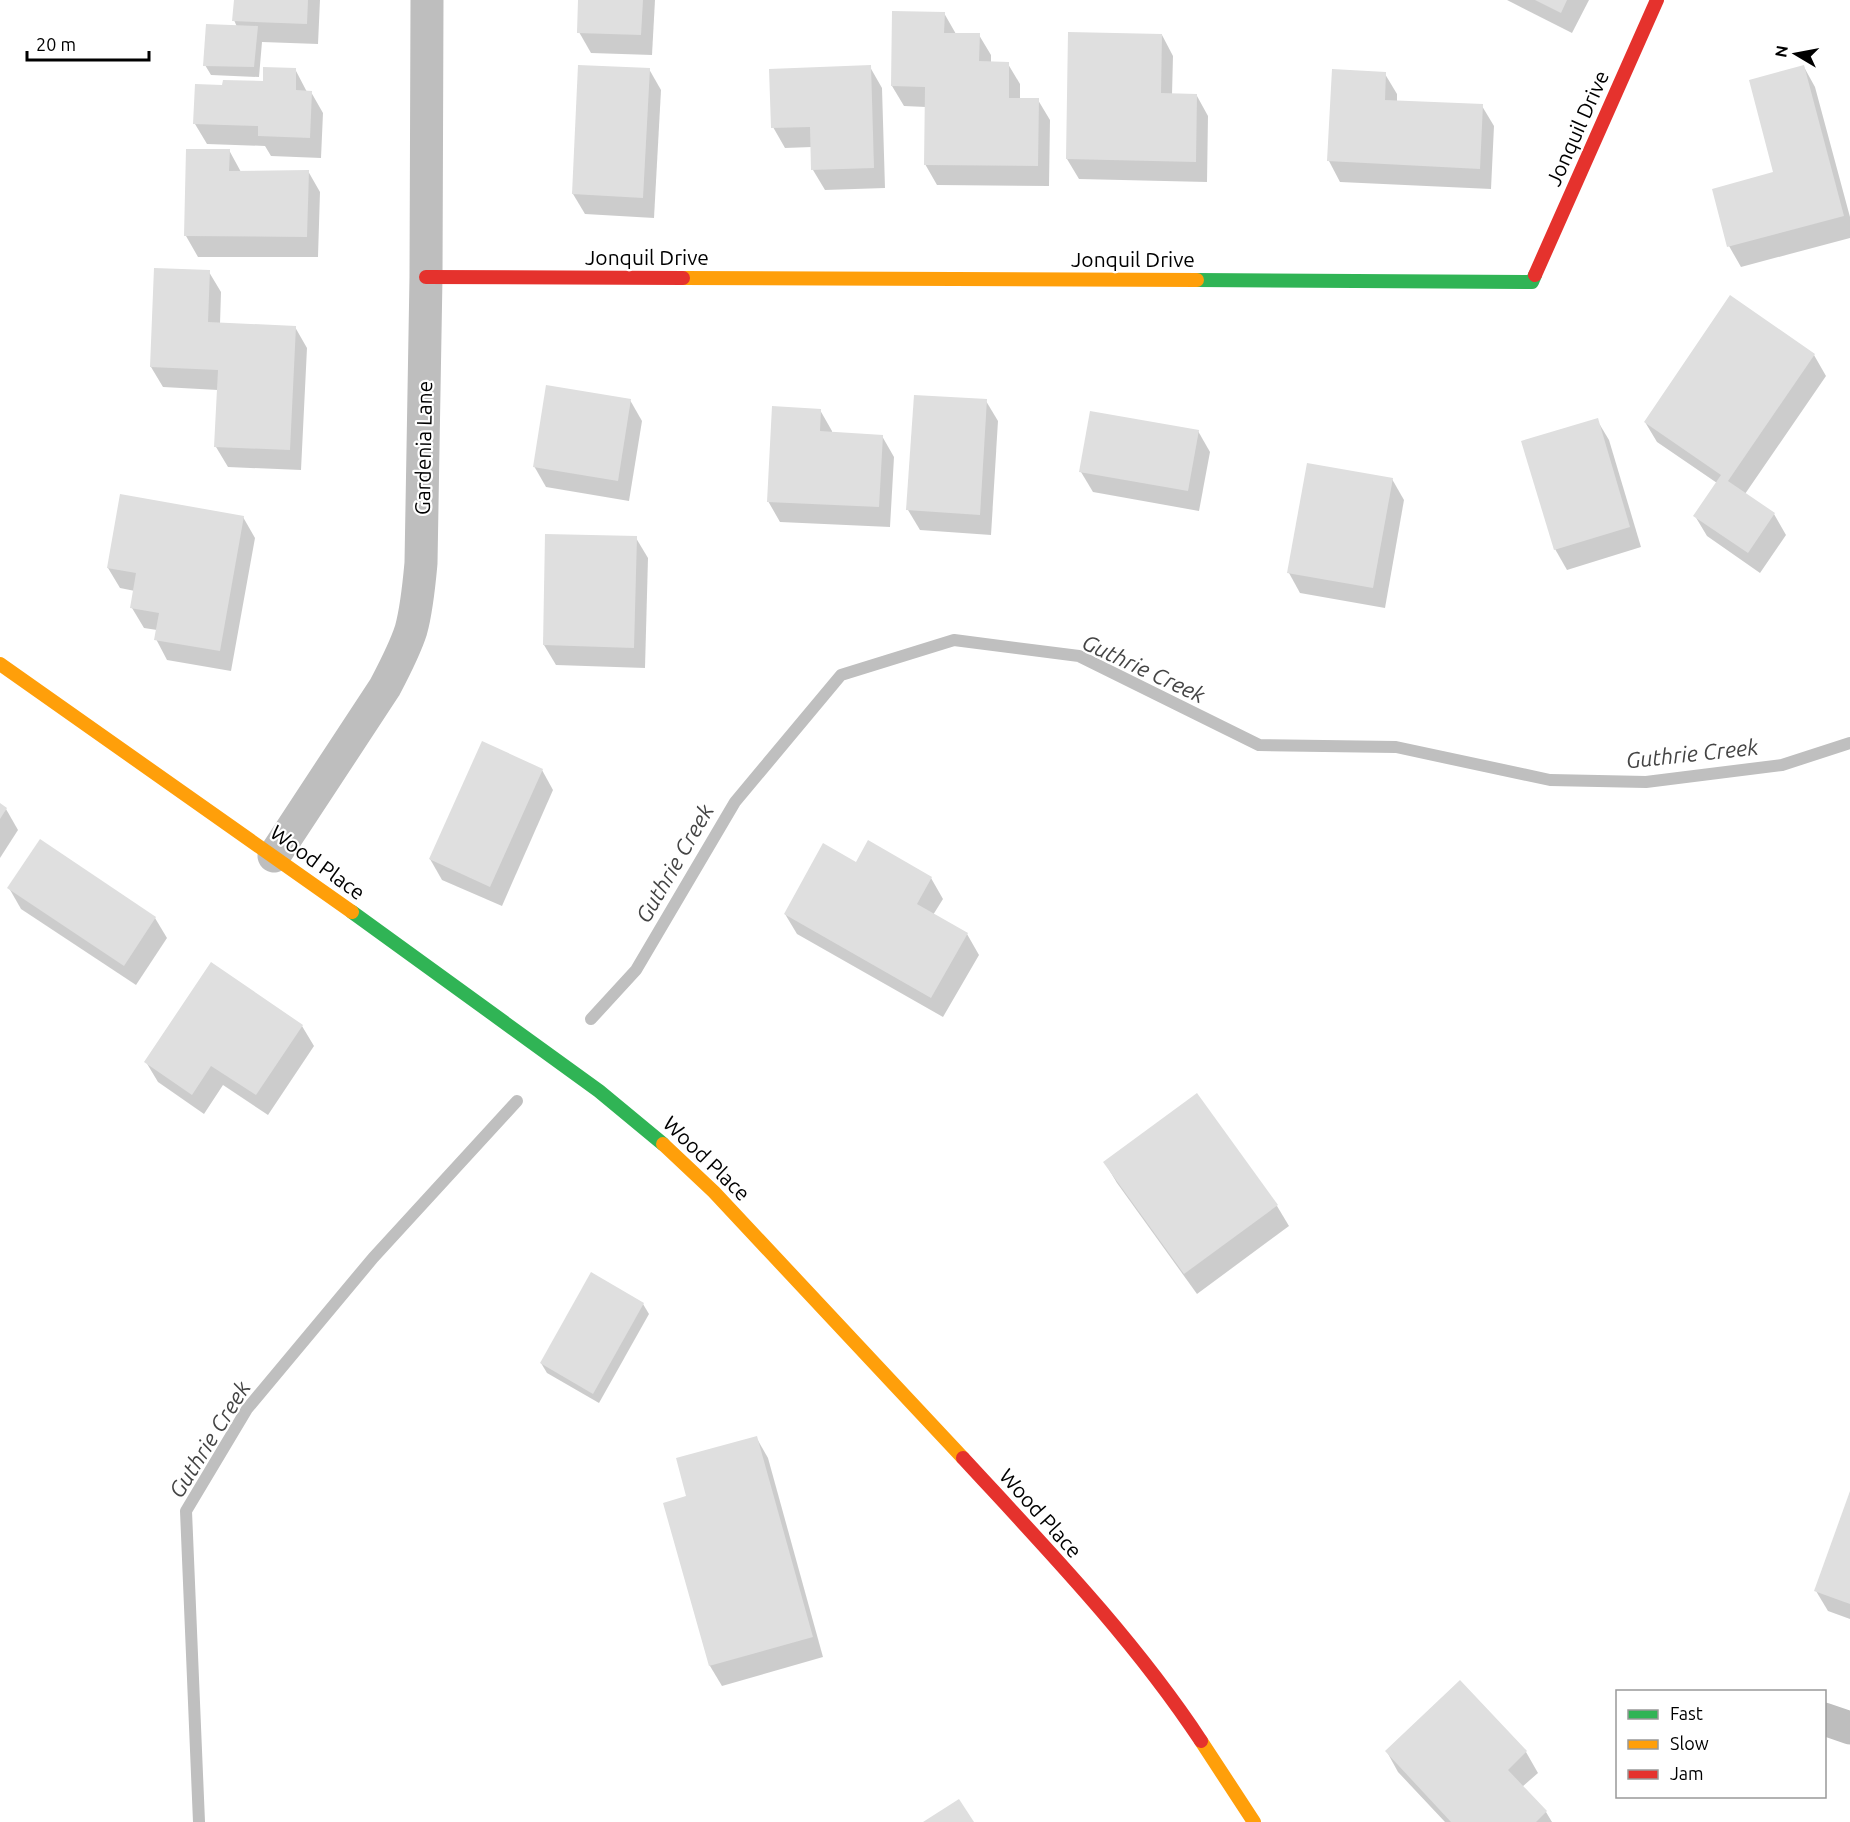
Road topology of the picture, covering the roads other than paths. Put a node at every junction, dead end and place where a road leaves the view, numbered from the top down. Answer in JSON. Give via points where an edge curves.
{"nodes":[{"id":1,"x":427,"y":0,"type":"edge"},
{"id":2,"x":1657,"y":0,"type":"edge"},
{"id":3,"x":426,"y":277,"type":"junction"},
{"id":4,"x":0,"y":664,"type":"edge"},
{"id":5,"x":274,"y":856,"type":"junction"},
{"id":6,"x":1826,"y":1720,"type":"edge"},
{"id":7,"x":1850,"y":1728,"type":"edge"},
{"id":8,"x":1254,"y":1822,"type":"edge"}],
"edges":[{"from":1,"to":3,"type":"street","name":"Gardenia Lane"},
{"from":2,"to":3,"type":"street","name":"Jonquil Drive","via":[[1532,282]]},
{"from":3,"to":5,"type":"street","name":"Gardenia Lane","via":[[421,563],[411,630],[385,687]]},
{"from":4,"to":5,"type":"street","name":"Wood Place"},
{"from":5,"to":8,"type":"street","name":"Wood Place","via":[[599,1091],[638,1121],[714,1192],[1050,1552],[1120,1633],[1185,1717]]},
{"from":6,"to":7,"type":"street"}]}
